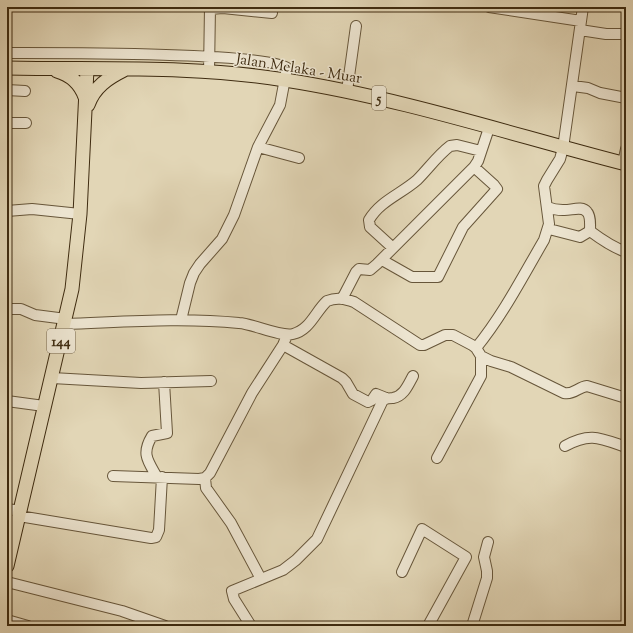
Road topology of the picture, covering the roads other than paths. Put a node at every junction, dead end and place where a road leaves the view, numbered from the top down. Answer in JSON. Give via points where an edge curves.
{"nodes":[{"id":1,"x":489,"y":7,"type":"edge"},
{"id":2,"x":583,"y":7,"type":"edge"},
{"id":3,"x":210,"y":8,"type":"edge"},
{"id":4,"x":272,"y":13,"type":"dead end"},
{"id":5,"x":580,"y":25,"type":"junction"},
{"id":6,"x":356,"y":26,"type":"dead end"},
{"id":7,"x":626,"y":34,"type":"edge"},
{"id":8,"x":7,"y":52,"type":"edge"},
{"id":9,"x":210,"y":57,"type":"junction"},
{"id":10,"x":7,"y":68,"type":"edge"},
{"id":11,"x":46,"y":69,"type":"junction"},
{"id":12,"x":87,"y":69,"type":"junction"},
{"id":13,"x":126,"y":70,"type":"junction"},
{"id":14,"x":209,"y":72,"type":"junction"},
{"id":15,"x":284,"y":80,"type":"junction"},
{"id":16,"x":573,"y":86,"type":"junction"},
{"id":17,"x":7,"y":90,"type":"edge"},
{"id":18,"x":25,"y":91,"type":"dead end"},
{"id":19,"x":347,"y":91,"type":"junction"},
{"id":20,"x":626,"y":98,"type":"edge"},
{"id":21,"x":86,"y":106,"type":"junction"},
{"id":22,"x":7,"y":123,"type":"edge"},
{"id":23,"x":26,"y":123,"type":"dead end"},
{"id":24,"x":489,"y":128,"type":"junction"},
{"id":25,"x":258,"y":147,"type":"junction"},
{"id":26,"x":563,"y":148,"type":"junction"},
{"id":27,"x":626,"y":149,"type":"edge"},
{"id":28,"x":481,"y":151,"type":"junction"},
{"id":29,"x":299,"y":158,"type":"dead end"},
{"id":30,"x":624,"y":163,"type":"edge"},
{"id":31,"x":474,"y":167,"type":"junction"},
{"id":32,"x":547,"y":207,"type":"junction"},
{"id":33,"x":7,"y":211,"type":"edge"},
{"id":34,"x":80,"y":214,"type":"junction"},
{"id":35,"x":549,"y":229,"type":"junction"},
{"id":36,"x":590,"y":231,"type":"junction"},
{"id":37,"x":393,"y":248,"type":"junction"},
{"id":38,"x":626,"y":252,"type":"edge"},
{"id":39,"x":382,"y":260,"type":"junction"},
{"id":40,"x":342,"y":299,"type":"junction"},
{"id":41,"x":7,"y":309,"type":"edge"},
{"id":42,"x":181,"y":320,"type":"junction"},
{"id":43,"x":65,"y":322,"type":"junction"},
{"id":44,"x":285,"y":340,"type":"junction"},
{"id":45,"x":479,"y":352,"type":"junction"},
{"id":46,"x":413,"y":376,"type":"dead end"},
{"id":47,"x":52,"y":378,"type":"junction"},
{"id":48,"x":211,"y":381,"type":"dead end"},
{"id":49,"x":164,"y":382,"type":"junction"},
{"id":50,"x":386,"y":398,"type":"junction"},
{"id":51,"x":626,"y":398,"type":"edge"},
{"id":52,"x":7,"y":401,"type":"edge"},
{"id":53,"x":44,"y":406,"type":"junction"},
{"id":54,"x":565,"y":446,"type":"dead end"},
{"id":55,"x":626,"y":447,"type":"edge"},
{"id":56,"x":437,"y":458,"type":"dead end"},
{"id":57,"x":113,"y":476,"type":"dead end"},
{"id":58,"x":160,"y":477,"type":"junction"},
{"id":59,"x":205,"y":478,"type":"junction"},
{"id":60,"x":7,"y":509,"type":"edge"},
{"id":61,"x":20,"y":513,"type":"junction"},
{"id":62,"x":488,"y":542,"type":"dead end"},
{"id":63,"x":7,"y":566,"type":"edge"},
{"id":64,"x":402,"y":572,"type":"dead end"},
{"id":65,"x":261,"y":579,"type":"junction"},
{"id":66,"x":7,"y":582,"type":"edge"},
{"id":67,"x":7,"y":620,"type":"edge"},
{"id":68,"x":28,"y":626,"type":"edge"},
{"id":69,"x":165,"y":626,"type":"edge"},
{"id":70,"x":252,"y":626,"type":"edge"},
{"id":71,"x":428,"y":626,"type":"edge"},
{"id":72,"x":472,"y":626,"type":"edge"}],
"edges":[{"from":1,"to":5,"type":"street"},
{"from":2,"to":5,"type":"street"},
{"from":3,"to":4,"type":"street"},
{"from":3,"to":9,"type":"street"},
{"from":5,"to":7,"type":"street","via":[[606,34]]},
{"from":5,"to":16,"type":"street"},
{"from":6,"to":19,"type":"street"},
{"from":8,"to":9,"type":"street"},
{"from":9,"to":14,"type":"street"},
{"from":9,"to":15,"type":"street","via":[[279,64],[287,68]]},
{"from":10,"to":11,"type":"main road","name":"Jalan Melaka - Muar","number":"5"},
{"from":11,"to":12,"type":"main road","name":"Jalan Melaka - Muar","number":"5"},
{"from":11,"to":21,"type":"main road","via":[[65,74],[78,82]]},
{"from":12,"to":13,"type":"main road","name":"Jalan Melaka - Muar","number":"5"},
{"from":12,"to":21,"type":"main road","number":"144"},
{"from":13,"to":14,"type":"main road","name":"Jalan Melaka - Muar","number":"5"},
{"from":13,"to":21,"type":"main road","via":[[101,84]]},
{"from":14,"to":15,"type":"main road","name":"Jalan Melaka - Muar","number":"5"},
{"from":15,"to":19,"type":"main road","name":"Jalan Melaka - Muar","number":"5"},
{"from":15,"to":25,"type":"street","via":[[280,105]]},
{"from":16,"to":20,"type":"street"},
{"from":16,"to":26,"type":"street"},
{"from":17,"to":18,"type":"street"},
{"from":19,"to":24,"type":"main road","name":"Jalan Melaka - Muar","number":"5","via":[[382,98]]},
{"from":21,"to":34,"type":"main road","number":"144"},
{"from":22,"to":23,"type":"street"},
{"from":24,"to":26,"type":"main road","name":"Jalan Melaka - Muar","number":"5"},
{"from":24,"to":28,"type":"street"},
{"from":25,"to":29,"type":"street"},
{"from":25,"to":42,"type":"street","via":[[228,228],[194,273]]},
{"from":26,"to":30,"type":"main road","name":"Jalan Melaka - Muar","number":"5"},
{"from":26,"to":32,"type":"street","via":[[544,186]]},
{"from":27,"to":30,"type":"street"},
{"from":28,"to":31,"type":"street"},
{"from":28,"to":37,"type":"street","via":[[457,145],[450,146],[415,182],[375,212],[369,220],[370,227]]},
{"from":31,"to":37,"type":"street"},
{"from":31,"to":39,"type":"street","via":[[497,189],[463,227],[438,277],[412,277]]},
{"from":32,"to":35,"type":"street"},
{"from":32,"to":36,"type":"street","via":[[557,210],[585,210]]},
{"from":33,"to":34,"type":"street","via":[[32,209]]},
{"from":34,"to":43,"type":"main road","number":"144","via":[[74,274]]},
{"from":35,"to":36,"type":"street","via":[[580,237]]},
{"from":35,"to":45,"type":"street"},
{"from":36,"to":38,"type":"street","via":[[608,244]]},
{"from":37,"to":39,"type":"street"},
{"from":39,"to":40,"type":"street","via":[[372,269],[359,269]]},
{"from":40,"to":44,"type":"street","via":[[327,301],[307,327]]},
{"from":40,"to":45,"type":"street","via":[[354,302],[416,344],[424,345],[439,336],[452,335]]},
{"from":41,"to":43,"type":"street","via":[[21,309]]},
{"from":42,"to":43,"type":"street"},
{"from":42,"to":44,"type":"street","via":[[240,323]]},
{"from":43,"to":47,"type":"main road","number":"144"},
{"from":44,"to":50,"type":"street","via":[[342,378],[353,394],[368,402],[376,394]]},
{"from":44,"to":59,"type":"street"},
{"from":45,"to":51,"type":"street","via":[[491,361],[519,370],[564,393],[569,394],[582,386],[588,386]]},
{"from":45,"to":56,"type":"street","via":[[481,376]]},
{"from":46,"to":50,"type":"street","via":[[405,391],[398,396]]},
{"from":47,"to":49,"type":"street"},
{"from":47,"to":53,"type":"main road","number":"144"},
{"from":48,"to":49,"type":"street"},
{"from":49,"to":58,"type":"street","via":[[167,433],[152,436],[145,453]]},
{"from":50,"to":65,"type":"street","via":[[317,539],[283,570]]},
{"from":52,"to":53,"type":"street"},
{"from":53,"to":61,"type":"main road","number":"144"},
{"from":54,"to":55,"type":"street","via":[[578,440],[596,437]]},
{"from":57,"to":58,"type":"street"},
{"from":58,"to":59,"type":"street"},
{"from":58,"to":61,"type":"street","via":[[159,530],[156,537]]},
{"from":59,"to":65,"type":"street","via":[[206,488],[232,523]]},
{"from":60,"to":61,"type":"street"},
{"from":61,"to":63,"type":"main road","number":"144"},
{"from":62,"to":72,"type":"street","via":[[484,557],[487,578]]},
{"from":64,"to":71,"type":"street","via":[[422,529],[466,557]]},
{"from":65,"to":70,"type":"street","via":[[232,592]]},
{"from":66,"to":69,"type":"street","via":[[122,611]]},
{"from":67,"to":68,"type":"street"}]}
